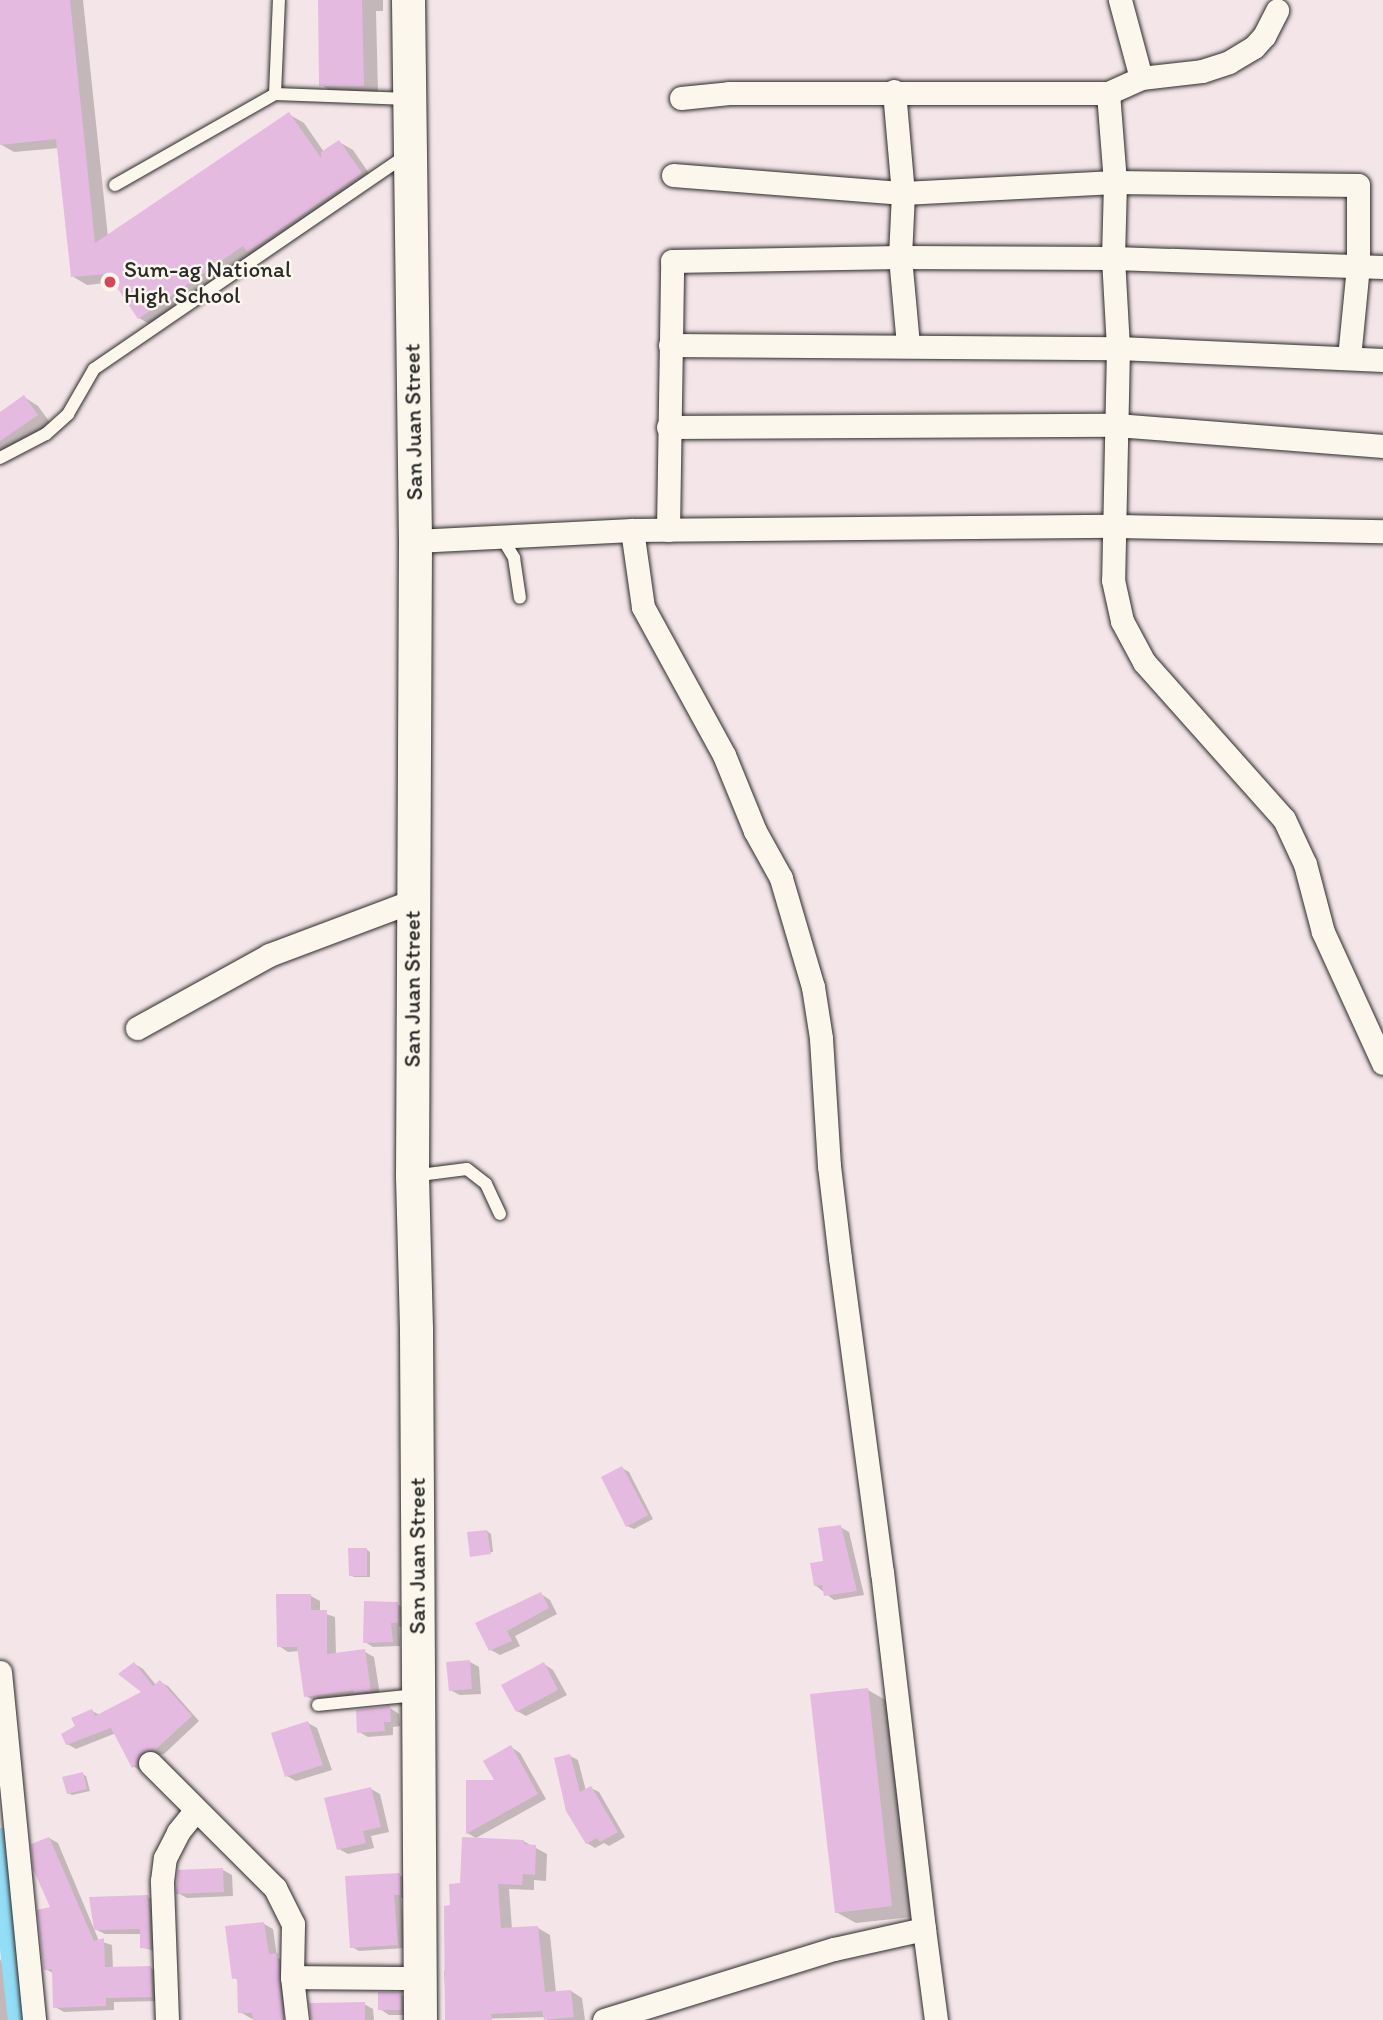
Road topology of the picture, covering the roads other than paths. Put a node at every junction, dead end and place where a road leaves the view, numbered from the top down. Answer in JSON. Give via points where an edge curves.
{"nodes":[{"id":1,"x":279,"y":0,"type":"edge"},
{"id":2,"x":408,"y":0,"type":"edge"},
{"id":3,"x":1120,"y":0,"type":"edge"},
{"id":4,"x":1277,"y":10,"type":"dead end"},
{"id":5,"x":1141,"y":78,"type":"junction"},
{"id":6,"x":894,"y":91,"type":"junction"},
{"id":7,"x":1108,"y":93,"type":"junction"},
{"id":8,"x":275,"y":94,"type":"junction"},
{"id":9,"x":681,"y":98,"type":"dead end"},
{"id":10,"x":409,"y":99,"type":"junction"},
{"id":11,"x":410,"y":152,"type":"junction"},
{"id":12,"x":673,"y":176,"type":"dead end"},
{"id":13,"x":1115,"y":182,"type":"junction"},
{"id":14,"x":115,"y":185,"type":"dead end"},
{"id":15,"x":904,"y":193,"type":"junction"},
{"id":16,"x":900,"y":257,"type":"junction"},
{"id":17,"x":1112,"y":258,"type":"junction"},
{"id":18,"x":1358,"y":265,"type":"junction"},
{"id":19,"x":1383,"y":267,"type":"edge"},
{"id":20,"x":670,"y":345,"type":"junction"},
{"id":21,"x":908,"y":345,"type":"junction"},
{"id":22,"x":1118,"y":348,"type":"junction"},
{"id":23,"x":1349,"y":357,"type":"junction"},
{"id":24,"x":1383,"y":360,"type":"edge"},
{"id":25,"x":1116,"y":425,"type":"junction"},
{"id":26,"x":668,"y":427,"type":"junction"},
{"id":27,"x":1383,"y":446,"type":"edge"},
{"id":28,"x":0,"y":458,"type":"edge"},
{"id":29,"x":1115,"y":526,"type":"junction"},
{"id":30,"x":632,"y":530,"type":"junction"},
{"id":31,"x":668,"y":530,"type":"junction"},
{"id":32,"x":1383,"y":531,"type":"edge"},
{"id":33,"x":500,"y":536,"type":"junction"},
{"id":34,"x":415,"y":541,"type":"junction"},
{"id":35,"x":520,"y":598,"type":"dead end"},
{"id":36,"x":413,"y":901,"type":"junction"},
{"id":37,"x":136,"y":1028,"type":"dead end"},
{"id":38,"x":1383,"y":1063,"type":"edge"},
{"id":39,"x":412,"y":1176,"type":"junction"},
{"id":40,"x":500,"y":1214,"type":"dead end"},
{"id":41,"x":0,"y":1672,"type":"edge"},
{"id":42,"x":417,"y":1695,"type":"junction"},
{"id":43,"x":318,"y":1705,"type":"dead end"},
{"id":44,"x":150,"y":1763,"type":"dead end"},
{"id":45,"x":195,"y":1811,"type":"junction"},
{"id":46,"x":11,"y":1873,"type":"edge"},
{"id":47,"x":924,"y":1929,"type":"junction"},
{"id":48,"x":292,"y":1977,"type":"junction"},
{"id":49,"x":419,"y":1978,"type":"junction"},
{"id":50,"x":34,"y":2020,"type":"edge"},
{"id":51,"x":167,"y":2020,"type":"edge"},
{"id":52,"x":297,"y":2020,"type":"edge"},
{"id":53,"x":420,"y":2020,"type":"edge"},
{"id":54,"x":604,"y":2020,"type":"edge"},
{"id":55,"x":936,"y":2020,"type":"edge"}],
"edges":[{"from":1,"to":8,"type":"lane"},
{"from":2,"to":10,"type":"main road","name":"San Juan Street"},
{"from":3,"to":5,"type":"street"},
{"from":4,"to":5,"type":"street","via":[[1254,47],[1229,62],[1202,71]]},
{"from":5,"to":7,"type":"street"},
{"from":6,"to":7,"type":"street"},
{"from":6,"to":9,"type":"street"},
{"from":6,"to":15,"type":"street"},
{"from":7,"to":13,"type":"street"},
{"from":8,"to":10,"type":"lane"},
{"from":8,"to":14,"type":"lane"},
{"from":10,"to":11,"type":"main road","name":"San Juan Street"},
{"from":11,"to":28,"type":"lane","via":[[93,369],[68,414],[46,434]]},
{"from":11,"to":34,"type":"main road","name":"San Juan Street"},
{"from":12,"to":15,"type":"street"},
{"from":13,"to":15,"type":"street"},
{"from":13,"to":17,"type":"street"},
{"from":13,"to":18,"type":"street","via":[[1358,185]]},
{"from":15,"to":16,"type":"street"},
{"from":16,"to":17,"type":"street"},
{"from":16,"to":20,"type":"street","via":[[672,261]]},
{"from":16,"to":21,"type":"street"},
{"from":17,"to":18,"type":"street"},
{"from":17,"to":22,"type":"street"},
{"from":18,"to":19,"type":"street"},
{"from":18,"to":23,"type":"street"},
{"from":20,"to":21,"type":"street"},
{"from":20,"to":26,"type":"street"},
{"from":21,"to":22,"type":"street"},
{"from":22,"to":23,"type":"street"},
{"from":22,"to":25,"type":"street"},
{"from":23,"to":24,"type":"street"},
{"from":25,"to":26,"type":"street"},
{"from":25,"to":27,"type":"street"},
{"from":25,"to":29,"type":"street"},
{"from":26,"to":31,"type":"street"},
{"from":29,"to":31,"type":"street"},
{"from":29,"to":32,"type":"street"},
{"from":29,"to":38,"type":"street","via":[[1113,580],[1122,621],[1144,662],[1284,818],[1305,864],[1323,932]]},
{"from":30,"to":31,"type":"street"},
{"from":30,"to":33,"type":"street"},
{"from":30,"to":47,"type":"street","via":[[643,607],[724,755],[755,831],[781,878],[813,988],[838,1245]]},
{"from":33,"to":34,"type":"street"},
{"from":33,"to":35,"type":"lane","via":[[514,558]]},
{"from":34,"to":36,"type":"main road","name":"San Juan Street"},
{"from":36,"to":37,"type":"street","via":[[269,955]]},
{"from":36,"to":39,"type":"main road","name":"San Juan Street"},
{"from":39,"to":40,"type":"lane","via":[[467,1169],[485,1184]]},
{"from":39,"to":42,"type":"main road","name":"San Juan Street"},
{"from":41,"to":46,"type":"street"},
{"from":42,"to":43,"type":"lane"},
{"from":42,"to":49,"type":"main road","name":"San Juan Street"},
{"from":44,"to":45,"type":"street"},
{"from":45,"to":48,"type":"street","via":[[275,1888],[293,1924]]},
{"from":45,"to":51,"type":"street","via":[[165,1858]]},
{"from":46,"to":50,"type":"street"},
{"from":47,"to":54,"type":"street","via":[[834,1949]]},
{"from":47,"to":55,"type":"street"},
{"from":48,"to":49,"type":"street"},
{"from":48,"to":52,"type":"street"},
{"from":49,"to":53,"type":"main road","name":"San Juan Street"}]}
